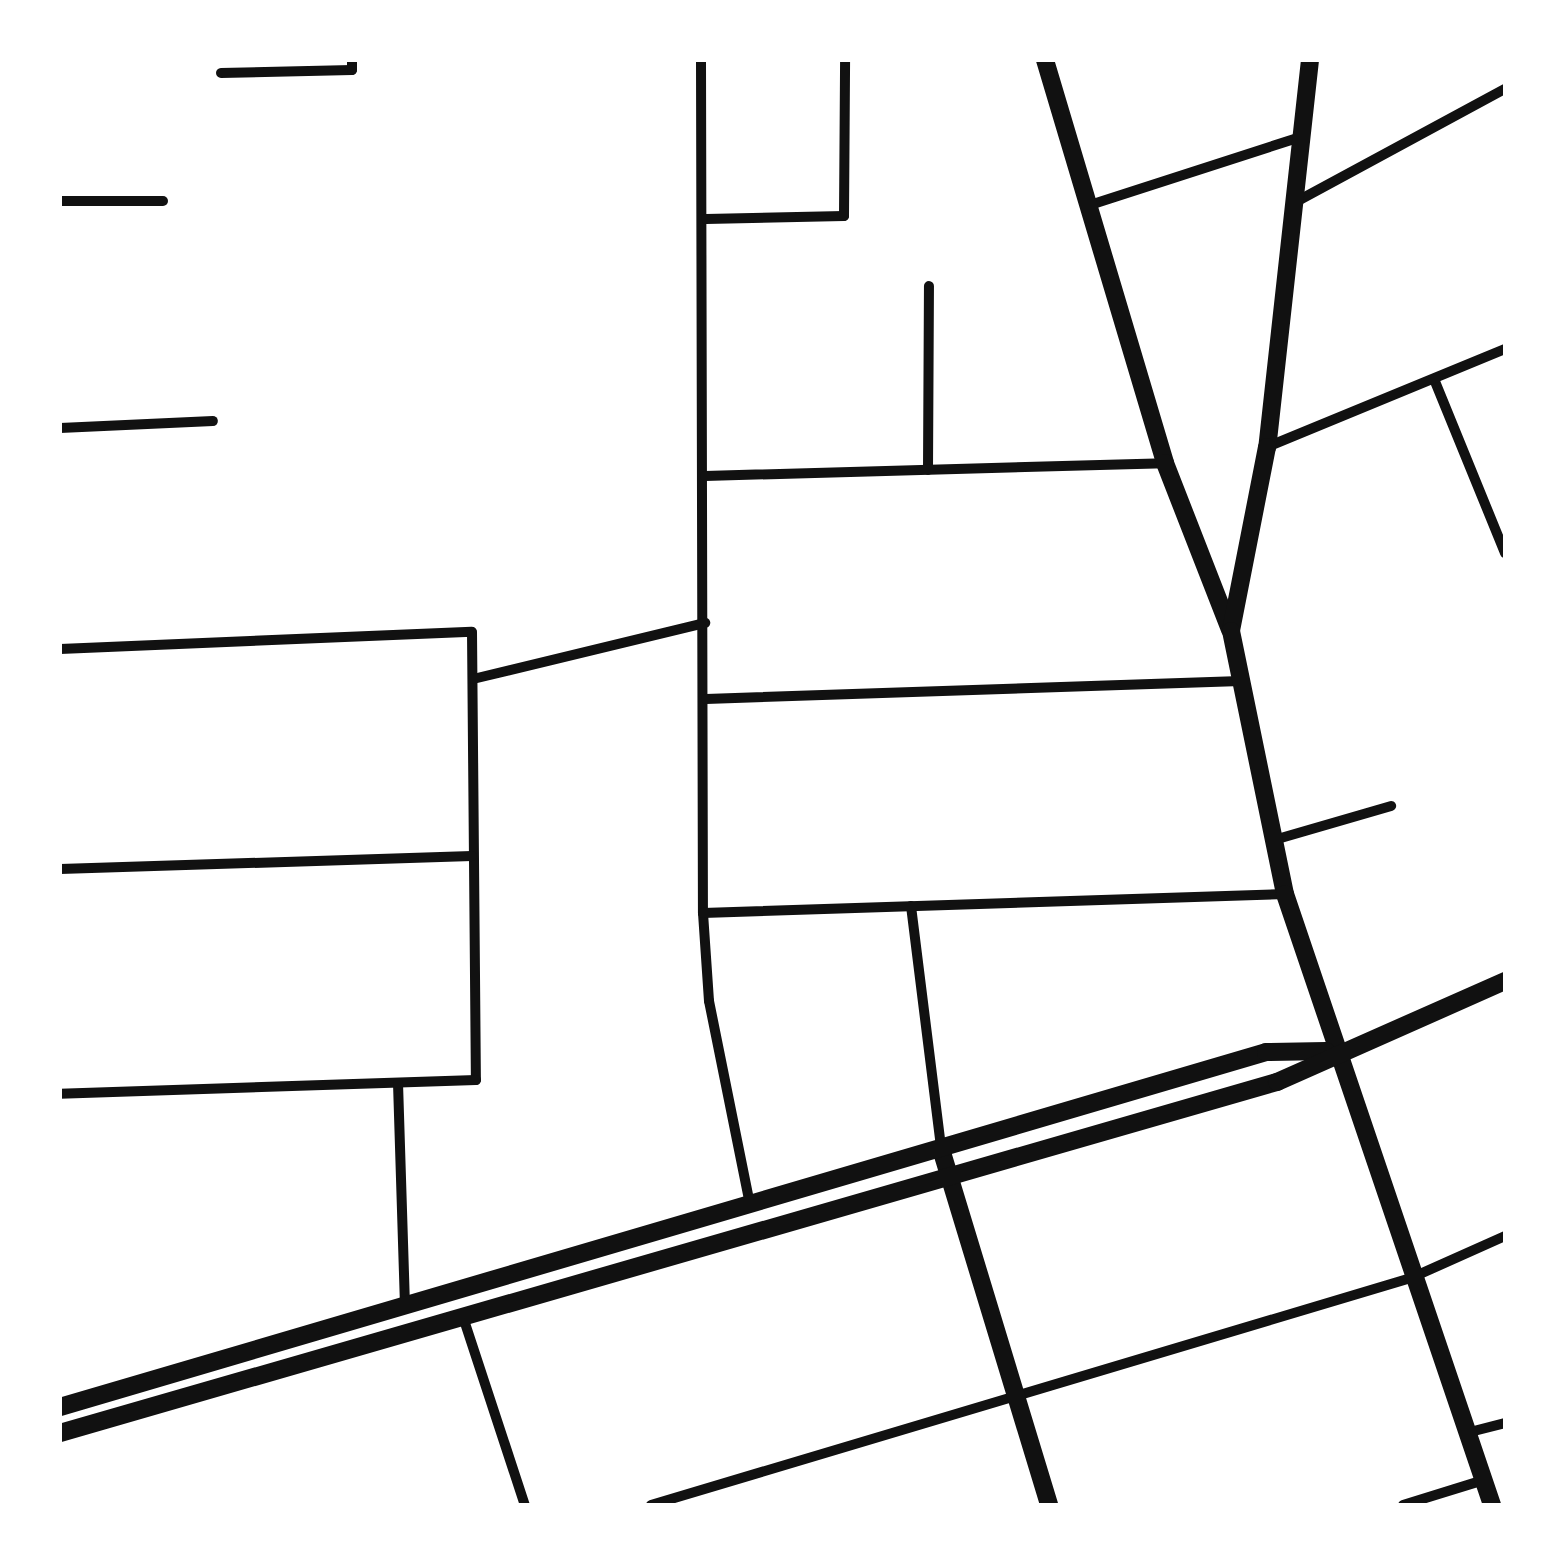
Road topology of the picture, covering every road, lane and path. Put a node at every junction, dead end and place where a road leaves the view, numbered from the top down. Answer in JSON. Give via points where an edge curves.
{"nodes":[{"id":1,"x":352,"y":60,"type":"edge"},
{"id":2,"x":700,"y":60,"type":"edge"},
{"id":3,"x":846,"y":60,"type":"edge"},
{"id":4,"x":1045,"y":60,"type":"edge"},
{"id":5,"x":1310,"y":60,"type":"edge"},
{"id":6,"x":221,"y":73,"type":"dead end"},
{"id":7,"x":1505,"y":89,"type":"edge"},
{"id":8,"x":1296,"y":138,"type":"junction"},
{"id":9,"x":60,"y":201,"type":"edge"},
{"id":10,"x":163,"y":201,"type":"dead end"},
{"id":11,"x":1090,"y":205,"type":"junction"},
{"id":12,"x":1287,"y":207,"type":"junction"},
{"id":13,"x":706,"y":219,"type":"junction"},
{"id":14,"x":929,"y":286,"type":"dead end"},
{"id":15,"x":1505,"y":350,"type":"edge"},
{"id":16,"x":1434,"y":379,"type":"junction"},
{"id":17,"x":212,"y":421,"type":"dead end"},
{"id":18,"x":60,"y":428,"type":"edge"},
{"id":19,"x":1267,"y":447,"type":"junction"},
{"id":20,"x":1165,"y":463,"type":"junction"},
{"id":21,"x":928,"y":470,"type":"junction"},
{"id":22,"x":705,"y":476,"type":"junction"},
{"id":23,"x":1505,"y":553,"type":"edge"},
{"id":24,"x":705,"y":623,"type":"junction"},
{"id":25,"x":1231,"y":631,"type":"junction"},
{"id":26,"x":60,"y":648,"type":"edge"},
{"id":27,"x":473,"y":679,"type":"junction"},
{"id":28,"x":1241,"y":681,"type":"junction"},
{"id":29,"x":706,"y":699,"type":"junction"},
{"id":30,"x":1391,"y":806,"type":"dead end"},
{"id":31,"x":1274,"y":840,"type":"junction"},
{"id":32,"x":472,"y":856,"type":"junction"},
{"id":33,"x":60,"y":869,"type":"edge"},
{"id":34,"x":1284,"y":894,"type":"junction"},
{"id":35,"x":911,"y":906,"type":"junction"},
{"id":36,"x":704,"y":913,"type":"junction"},
{"id":37,"x":1505,"y":981,"type":"edge"},
{"id":38,"x":1332,"y":1050,"type":"junction"},
{"id":39,"x":398,"y":1083,"type":"junction"},
{"id":40,"x":60,"y":1094,"type":"edge"},
{"id":41,"x":941,"y":1150,"type":"junction"},
{"id":42,"x":949,"y":1178,"type":"junction"},
{"id":43,"x":750,"y":1204,"type":"junction"},
{"id":44,"x":1505,"y":1236,"type":"edge"},
{"id":45,"x":1410,"y":1278,"type":"junction"},
{"id":46,"x":405,"y":1306,"type":"junction"},
{"id":47,"x":464,"y":1320,"type":"junction"},
{"id":48,"x":1015,"y":1396,"type":"junction"},
{"id":49,"x":60,"y":1407,"type":"edge"},
{"id":50,"x":1505,"y":1423,"type":"edge"},
{"id":51,"x":60,"y":1432,"type":"edge"},
{"id":52,"x":1466,"y":1433,"type":"junction"},
{"id":53,"x":1484,"y":1480,"type":"junction"},
{"id":54,"x":524,"y":1505,"type":"edge"},
{"id":55,"x":651,"y":1505,"type":"edge"},
{"id":56,"x":1049,"y":1505,"type":"edge"},
{"id":57,"x":1403,"y":1505,"type":"edge"},
{"id":58,"x":1492,"y":1505,"type":"edge"}],
"edges":[{"from":1,"to":6,"type":"street","via":[[352,70]]},
{"from":2,"to":13,"type":"street"},
{"from":3,"to":13,"type":"street","via":[[844,216]]},
{"from":4,"to":11,"type":"street"},
{"from":5,"to":8,"type":"street"},
{"from":7,"to":12,"type":"street"},
{"from":8,"to":11,"type":"street"},
{"from":8,"to":12,"type":"street"},
{"from":9,"to":10,"type":"street"},
{"from":11,"to":20,"type":"street"},
{"from":12,"to":19,"type":"street"},
{"from":13,"to":22,"type":"street"},
{"from":14,"to":21,"type":"street"},
{"from":15,"to":16,"type":"street"},
{"from":16,"to":19,"type":"street"},
{"from":16,"to":23,"type":"street"},
{"from":17,"to":18,"type":"street"},
{"from":19,"to":25,"type":"street"},
{"from":20,"to":21,"type":"street"},
{"from":20,"to":25,"type":"street"},
{"from":21,"to":22,"type":"street"},
{"from":22,"to":24,"type":"street"},
{"from":24,"to":27,"type":"street"},
{"from":24,"to":29,"type":"street"},
{"from":25,"to":28,"type":"street"},
{"from":26,"to":27,"type":"street","via":[[472,632]]},
{"from":27,"to":32,"type":"street"},
{"from":28,"to":29,"type":"street"},
{"from":28,"to":31,"type":"street"},
{"from":29,"to":36,"type":"street"},
{"from":30,"to":31,"type":"street"},
{"from":31,"to":34,"type":"street"},
{"from":32,"to":33,"type":"street"},
{"from":32,"to":39,"type":"street","via":[[476,1080]]},
{"from":34,"to":35,"type":"street"},
{"from":34,"to":38,"type":"street"},
{"from":35,"to":36,"type":"street"},
{"from":35,"to":41,"type":"street"},
{"from":36,"to":43,"type":"street","via":[[709,1001]]},
{"from":37,"to":38,"type":"street"},
{"from":38,"to":41,"type":"street","via":[[1266,1052]]},
{"from":38,"to":42,"type":"street","via":[[1277,1082]]},
{"from":38,"to":45,"type":"street"},
{"from":39,"to":40,"type":"street"},
{"from":39,"to":46,"type":"street"},
{"from":41,"to":42,"type":"street"},
{"from":41,"to":43,"type":"street"},
{"from":42,"to":47,"type":"street"},
{"from":42,"to":48,"type":"street"},
{"from":43,"to":46,"type":"street"},
{"from":44,"to":45,"type":"street"},
{"from":45,"to":48,"type":"street"},
{"from":45,"to":52,"type":"street"},
{"from":46,"to":49,"type":"street"},
{"from":47,"to":51,"type":"street"},
{"from":47,"to":54,"type":"street"},
{"from":48,"to":55,"type":"street"},
{"from":48,"to":56,"type":"street"},
{"from":50,"to":52,"type":"street"},
{"from":52,"to":53,"type":"street"},
{"from":53,"to":57,"type":"street"},
{"from":53,"to":58,"type":"street"}]}
